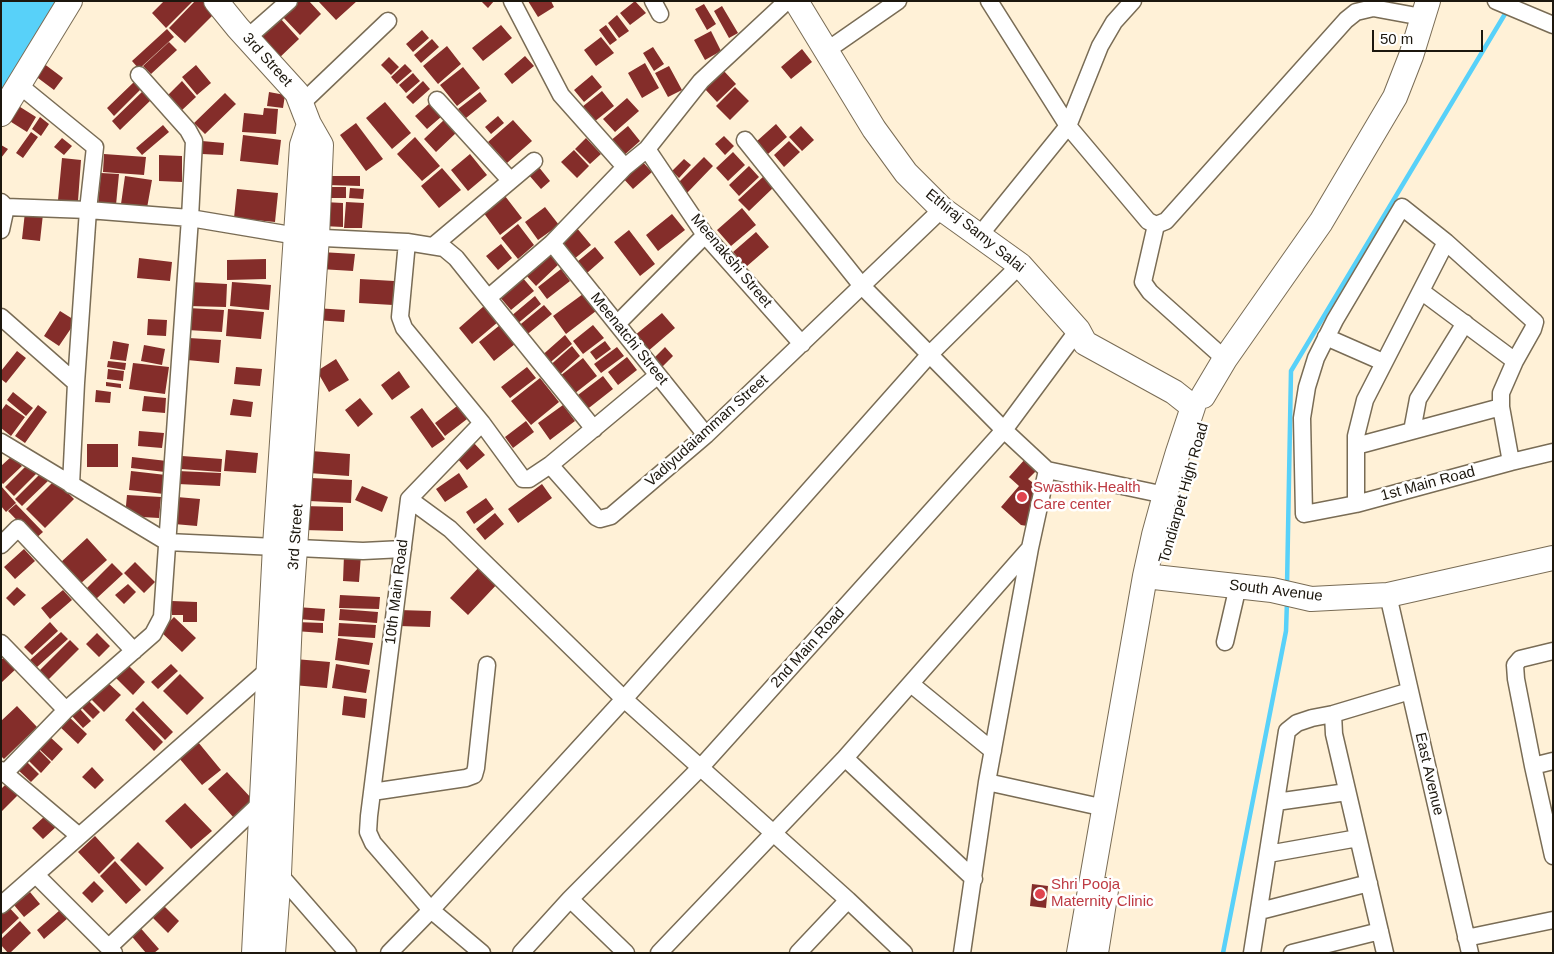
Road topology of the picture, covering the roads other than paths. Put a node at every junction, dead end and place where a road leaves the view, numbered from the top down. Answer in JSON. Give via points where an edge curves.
{"nodes":[{"id":1,"x":70,"y":1,"type":"edge"},
{"id":2,"x":216,"y":1,"type":"edge"},
{"id":3,"x":289,"y":1,"type":"edge"},
{"id":4,"x":512,"y":1,"type":"edge"},
{"id":5,"x":787,"y":1,"type":"edge"},
{"id":6,"x":796,"y":1,"type":"edge"},
{"id":7,"x":898,"y":1,"type":"edge"},
{"id":8,"x":989,"y":1,"type":"edge"},
{"id":9,"x":1133,"y":1,"type":"edge"},
{"id":10,"x":1498,"y":2,"type":"edge"},
{"id":11,"x":1425,"y":9,"type":"edge"},
{"id":12,"x":388,"y":21,"type":"dead end"},
{"id":13,"x":1553,"y":25,"type":"edge"},
{"id":14,"x":247,"y":38,"type":"junction"},
{"id":15,"x":826,"y":51,"type":"junction"},
{"id":16,"x":139,"y":75,"type":"dead end"},
{"id":17,"x":19,"y":85,"type":"junction"},
{"id":18,"x":437,"y":100,"type":"dead end"},
{"id":19,"x":1,"y":114,"type":"edge"},
{"id":20,"x":305,"y":114,"type":"junction"},
{"id":21,"x":1068,"y":126,"type":"junction"},
{"id":22,"x":745,"y":140,"type":"dead end"},
{"id":23,"x":647,"y":149,"type":"junction"},
{"id":24,"x":534,"y":161,"type":"dead end"},
{"id":25,"x":625,"y":168,"type":"junction"},
{"id":26,"x":510,"y":180,"type":"junction"},
{"id":27,"x":4,"y":205,"type":"edge"},
{"id":28,"x":942,"y":209,"type":"junction"},
{"id":29,"x":88,"y":210,"type":"junction"},
{"id":30,"x":190,"y":218,"type":"junction"},
{"id":31,"x":1156,"y":225,"type":"junction"},
{"id":32,"x":1,"y":230,"type":"edge"},
{"id":33,"x":705,"y":235,"type":"junction"},
{"id":34,"x":306,"y":236,"type":"junction"},
{"id":35,"x":979,"y":236,"type":"junction"},
{"id":36,"x":407,"y":242,"type":"junction"},
{"id":37,"x":552,"y":242,"type":"junction"},
{"id":38,"x":1446,"y":242,"type":"junction"},
{"id":39,"x":433,"y":246,"type":"junction"},
{"id":40,"x":1020,"y":265,"type":"junction"},
{"id":41,"x":862,"y":286,"type":"junction"},
{"id":42,"x":1421,"y":291,"type":"junction"},
{"id":43,"x":488,"y":298,"type":"junction"},
{"id":44,"x":1,"y":317,"type":"edge"},
{"id":45,"x":1465,"y":323,"type":"junction"},
{"id":46,"x":617,"y":324,"type":"junction"},
{"id":47,"x":1078,"y":330,"type":"junction"},
{"id":48,"x":1326,"y":337,"type":"junction"},
{"id":49,"x":802,"y":344,"type":"junction"},
{"id":50,"x":930,"y":354,"type":"junction"},
{"id":51,"x":1224,"y":359,"type":"junction"},
{"id":52,"x":1516,"y":361,"type":"junction"},
{"id":53,"x":1383,"y":362,"type":"junction"},
{"id":54,"x":658,"y":375,"type":"junction"},
{"id":55,"x":76,"y":383,"type":"junction"},
{"id":56,"x":1198,"y":401,"type":"junction"},
{"id":57,"x":1501,"y":407,"type":"junction"},
{"id":58,"x":482,"y":423,"type":"junction"},
{"id":59,"x":594,"y":429,"type":"junction"},
{"id":60,"x":1004,"y":430,"type":"junction"},
{"id":61,"x":1412,"y":431,"type":"junction"},
{"id":62,"x":706,"y":435,"type":"junction"},
{"id":63,"x":1,"y":442,"type":"edge"},
{"id":64,"x":1356,"y":446,"type":"junction"},
{"id":65,"x":1553,"y":452,"type":"edge"},
{"id":66,"x":1510,"y":462,"type":"junction"},
{"id":67,"x":550,"y":465,"type":"junction"},
{"id":68,"x":1047,"y":470,"type":"junction"},
{"id":69,"x":71,"y":485,"type":"junction"},
{"id":70,"x":1165,"y":495,"type":"junction"},
{"id":71,"x":409,"y":499,"type":"junction"},
{"id":72,"x":1356,"y":504,"type":"junction"},
{"id":73,"x":167,"y":542,"type":"junction"},
{"id":74,"x":1,"y":545,"type":"edge"},
{"id":75,"x":285,"y":547,"type":"junction"},
{"id":76,"x":1030,"y":548,"type":"junction"},
{"id":77,"x":403,"y":549,"type":"junction"},
{"id":78,"x":1553,"y":558,"type":"edge"},
{"id":79,"x":1153,"y":577,"type":"junction"},
{"id":80,"x":1238,"y":586,"type":"junction"},
{"id":81,"x":1388,"y":595,"type":"junction"},
{"id":82,"x":1225,"y":642,"type":"dead end"},
{"id":83,"x":1,"y":643,"type":"edge"},
{"id":84,"x":134,"y":650,"type":"junction"},
{"id":85,"x":1553,"y":652,"type":"edge"},
{"id":86,"x":487,"y":665,"type":"dead end"},
{"id":87,"x":270,"y":669,"type":"junction"},
{"id":88,"x":910,"y":684,"type":"junction"},
{"id":89,"x":1410,"y":691,"type":"junction"},
{"id":90,"x":624,"y":699,"type":"junction"},
{"id":91,"x":66,"y":710,"type":"junction"},
{"id":92,"x":1333,"y":714,"type":"junction"},
{"id":93,"x":993,"y":751,"type":"junction"},
{"id":94,"x":845,"y":758,"type":"junction"},
{"id":95,"x":1553,"y":761,"type":"edge"},
{"id":96,"x":1533,"y":766,"type":"junction"},
{"id":97,"x":701,"y":767,"type":"junction"},
{"id":98,"x":3,"y":772,"type":"edge"},
{"id":99,"x":987,"y":782,"type":"junction"},
{"id":100,"x":372,"y":792,"type":"junction"},
{"id":101,"x":1347,"y":792,"type":"junction"},
{"id":102,"x":262,"y":802,"type":"junction"},
{"id":103,"x":1276,"y":802,"type":"junction"},
{"id":104,"x":1105,"y":808,"type":"junction"},
{"id":105,"x":774,"y":833,"type":"junction"},
{"id":106,"x":78,"y":835,"type":"junction"},
{"id":107,"x":1358,"y":838,"type":"junction"},
{"id":108,"x":1268,"y":854,"type":"junction"},
{"id":109,"x":1553,"y":856,"type":"edge"},
{"id":110,"x":279,"y":874,"type":"junction"},
{"id":111,"x":36,"y":875,"type":"junction"},
{"id":112,"x":974,"y":879,"type":"junction"},
{"id":113,"x":1369,"y":883,"type":"junction"},
{"id":114,"x":570,"y":899,"type":"junction"},
{"id":115,"x":848,"y":900,"type":"junction"},
{"id":116,"x":1,"y":904,"type":"edge"},
{"id":117,"x":431,"y":910,"type":"junction"},
{"id":118,"x":1260,"y":911,"type":"junction"},
{"id":119,"x":1553,"y":920,"type":"edge"},
{"id":120,"x":1380,"y":931,"type":"junction"},
{"id":121,"x":1468,"y":945,"type":"edge"},
{"id":122,"x":112,"y":950,"type":"edge"},
{"id":123,"x":254,"y":953,"type":"edge"},
{"id":124,"x":273,"y":953,"type":"edge"},
{"id":125,"x":348,"y":953,"type":"edge"},
{"id":126,"x":389,"y":953,"type":"edge"},
{"id":127,"x":482,"y":953,"type":"edge"},
{"id":128,"x":521,"y":953,"type":"edge"},
{"id":129,"x":626,"y":953,"type":"edge"},
{"id":130,"x":659,"y":953,"type":"edge"},
{"id":131,"x":798,"y":953,"type":"edge"},
{"id":132,"x":904,"y":953,"type":"edge"},
{"id":133,"x":962,"y":953,"type":"edge"},
{"id":134,"x":1079,"y":953,"type":"edge"},
{"id":135,"x":1096,"y":953,"type":"edge"},
{"id":136,"x":1252,"y":953,"type":"edge"},
{"id":137,"x":1292,"y":953,"type":"edge"},
{"id":138,"x":1385,"y":953,"type":"edge"}],
"edges":[{"from":1,"to":17,"type":"street"},
{"from":2,"to":14,"type":"street","name":"3rd Street"},
{"from":3,"to":14,"type":"street"},
{"from":4,"to":25,"type":"street","via":[[561,95]]},
{"from":5,"to":23,"type":"street","via":[[701,81]]},
{"from":6,"to":15,"type":"street","name":"Ethiraj Samy Salai"},
{"from":7,"to":15,"type":"street"},
{"from":8,"to":21,"type":"street"},
{"from":9,"to":21,"type":"street","via":[[1114,22],[1100,46]]},
{"from":10,"to":13,"type":"street"},
{"from":11,"to":31,"type":"street","via":[[1373,8],[1356,12],[1346,20],[1166,221]]},
{"from":11,"to":51,"type":"street","name":"Tondiarpet High Road","via":[[1394,97],[1320,222]]},
{"from":12,"to":20,"type":"street"},
{"from":14,"to":20,"type":"street","name":"3rd Street","via":[[297,93]]},
{"from":15,"to":28,"type":"street","name":"Ethiraj Samy Salai","via":[[874,129],[906,173]]},
{"from":16,"to":30,"type":"street","via":[[194,141]]},
{"from":17,"to":19,"type":"street"},
{"from":17,"to":29,"type":"street","via":[[95,147]]},
{"from":18,"to":26,"type":"street"},
{"from":20,"to":34,"type":"street","name":"3rd Street","via":[[302,145]]},
{"from":21,"to":31,"type":"street","via":[[1148,221]]},
{"from":21,"to":35,"type":"street"},
{"from":22,"to":41,"type":"street"},
{"from":23,"to":25,"type":"street"},
{"from":23,"to":33,"type":"street","name":"Meenakshi Street"},
{"from":24,"to":26,"type":"street"},
{"from":25,"to":37,"type":"street"},
{"from":26,"to":39,"type":"street"},
{"from":27,"to":29,"type":"street"},
{"from":27,"to":32,"type":"street"},
{"from":28,"to":35,"type":"street","name":"Ethiraj Samy Salai"},
{"from":28,"to":41,"type":"street","name":"Vadiyudaiamman Street"},
{"from":29,"to":30,"type":"street"},
{"from":29,"to":55,"type":"street"},
{"from":30,"to":34,"type":"street"},
{"from":30,"to":73,"type":"street"},
{"from":31,"to":51,"type":"street","via":[[1143,282]]},
{"from":33,"to":46,"type":"street"},
{"from":33,"to":49,"type":"street","name":"Meenakshi Street"},
{"from":34,"to":36,"type":"street"},
{"from":34,"to":75,"type":"street","name":"3rd Street"},
{"from":35,"to":40,"type":"street","name":"Ethiraj Samy Salai"},
{"from":36,"to":39,"type":"street"},
{"from":36,"to":58,"type":"street","via":[[400,317],[404,328]]},
{"from":37,"to":43,"type":"street"},
{"from":37,"to":46,"type":"street","name":"Meenatchi Street"},
{"from":38,"to":42,"type":"street"},
{"from":38,"to":48,"type":"street","via":[[1402,207]]},
{"from":38,"to":52,"type":"street","via":[[1535,322]]},
{"from":39,"to":43,"type":"street","via":[[450,252]]},
{"from":40,"to":47,"type":"street","name":"Ethiraj Samy Salai"},
{"from":40,"to":50,"type":"street"},
{"from":41,"to":49,"type":"street","name":"Vadiyudaiamman Street"},
{"from":41,"to":50,"type":"street"},
{"from":42,"to":45,"type":"street"},
{"from":42,"to":53,"type":"street"},
{"from":43,"to":59,"type":"street"},
{"from":44,"to":55,"type":"street"},
{"from":45,"to":52,"type":"street"},
{"from":45,"to":61,"type":"street","via":[[1418,399]]},
{"from":46,"to":54,"type":"street","name":"Meenatchi Street"},
{"from":47,"to":56,"type":"street","name":"Ethiraj Samy Salai","via":[[1085,342],[1174,392]]},
{"from":47,"to":60,"type":"street","name":"2nd Main Road"},
{"from":48,"to":53,"type":"street"},
{"from":48,"to":72,"type":"street","name":"1st Main Road","via":[[1307,387],[1302,418],[1304,514]]},
{"from":49,"to":62,"type":"street","name":"Vadiyudaiamman Street"},
{"from":50,"to":60,"type":"street"},
{"from":50,"to":90,"type":"street"},
{"from":51,"to":56,"type":"street","name":"Tondiarpet High Road"},
{"from":52,"to":57,"type":"street","via":[[1501,393]]},
{"from":53,"to":64,"type":"street","via":[[1364,400]]},
{"from":54,"to":59,"type":"street"},
{"from":54,"to":62,"type":"street","name":"Meenatchi Street"},
{"from":55,"to":69,"type":"street"},
{"from":56,"to":70,"type":"street","name":"Tondiarpet High Road"},
{"from":56,"to":79,"type":"street","name":"Tondiarpet High Road","via":[[1208,408],[1172,529]]},
{"from":57,"to":61,"type":"street"},
{"from":57,"to":66,"type":"street"},
{"from":58,"to":67,"type":"street","via":[[523,479],[529,480]]},
{"from":58,"to":71,"type":"street"},
{"from":59,"to":67,"type":"street"},
{"from":60,"to":68,"type":"street"},
{"from":60,"to":97,"type":"street","name":"2nd Main Road"},
{"from":61,"to":64,"type":"street"},
{"from":62,"to":67,"type":"street","name":"Vadiyudaiamman Street","via":[[606,518],[596,517]]},
{"from":63,"to":69,"type":"street"},
{"from":64,"to":72,"type":"street"},
{"from":65,"to":66,"type":"street","name":"1st Main Road"},
{"from":66,"to":72,"type":"street","name":"1st Main Road"},
{"from":68,"to":70,"type":"street"},
{"from":68,"to":76,"type":"street"},
{"from":69,"to":73,"type":"street"},
{"from":70,"to":79,"type":"street","name":"Tondiarpet High Road","via":[[1154,535]]},
{"from":71,"to":77,"type":"street","name":"10th Main Road"},
{"from":71,"to":90,"type":"street","via":[[450,529]]},
{"from":73,"to":75,"type":"street"},
{"from":73,"to":84,"type":"street","via":[[162,617],[153,634]]},
{"from":74,"to":84,"type":"street","via":[[18,528]]},
{"from":75,"to":77,"type":"street","via":[[363,551]]},
{"from":75,"to":87,"type":"street","name":"3rd Street"},
{"from":75,"to":110,"type":"street","name":"3rd Street","via":[[290,619]]},
{"from":76,"to":88,"type":"street"},
{"from":76,"to":93,"type":"street"},
{"from":77,"to":100,"type":"street","name":"10th Main Road"},
{"from":78,"to":81,"type":"street","name":"South Avenue"},
{"from":79,"to":80,"type":"street","name":"South Avenue"},
{"from":79,"to":104,"type":"street","name":"Tondiarpet High Road"},
{"from":79,"to":135,"type":"street","name":"Tondiarpet High Road"},
{"from":80,"to":81,"type":"street","name":"South Avenue","via":[[1311,599]]},
{"from":80,"to":82,"type":"street"},
{"from":81,"to":89,"type":"street","name":"East Avenue"},
{"from":83,"to":91,"type":"street"},
{"from":84,"to":91,"type":"street"},
{"from":85,"to":96,"type":"street","via":[[1520,659],[1515,665]]},
{"from":86,"to":100,"type":"street","via":[[474,775]]},
{"from":87,"to":102,"type":"street","name":"3rd Street"},
{"from":87,"to":106,"type":"street"},
{"from":88,"to":93,"type":"street"},
{"from":88,"to":94,"type":"street"},
{"from":89,"to":92,"type":"street"},
{"from":89,"to":121,"type":"street","name":"East Avenue"},
{"from":90,"to":97,"type":"street"},
{"from":90,"to":117,"type":"street"},
{"from":91,"to":98,"type":"street"},
{"from":92,"to":101,"type":"street","via":[[1334,734]]},
{"from":92,"to":103,"type":"street","via":[[1297,723],[1287,731]]},
{"from":93,"to":99,"type":"street"},
{"from":94,"to":105,"type":"street"},
{"from":94,"to":112,"type":"street"},
{"from":95,"to":96,"type":"street"},
{"from":96,"to":109,"type":"street"},
{"from":97,"to":105,"type":"street"},
{"from":97,"to":114,"type":"street","name":"2nd Main Road"},
{"from":98,"to":106,"type":"street"},
{"from":99,"to":104,"type":"street"},
{"from":99,"to":112,"type":"street"},
{"from":100,"to":117,"type":"street","name":"10th Main Road","via":[[368,832],[373,843]]},
{"from":101,"to":103,"type":"street"},
{"from":101,"to":107,"type":"street"},
{"from":102,"to":122,"type":"street"},
{"from":102,"to":123,"type":"street","name":"3rd Street"},
{"from":103,"to":108,"type":"street"},
{"from":104,"to":134,"type":"street","name":"Tondiarpet High Road"},
{"from":105,"to":115,"type":"street"},
{"from":105,"to":130,"type":"street"},
{"from":106,"to":111,"type":"street"},
{"from":107,"to":108,"type":"street"},
{"from":107,"to":113,"type":"street"},
{"from":108,"to":118,"type":"street"},
{"from":110,"to":124,"type":"street","name":"3rd Street"},
{"from":110,"to":125,"type":"street"},
{"from":111,"to":116,"type":"street"},
{"from":111,"to":122,"type":"street"},
{"from":112,"to":133,"type":"street"},
{"from":113,"to":118,"type":"street"},
{"from":113,"to":120,"type":"street"},
{"from":114,"to":128,"type":"street","name":"2nd Main Road"},
{"from":114,"to":129,"type":"street"},
{"from":115,"to":131,"type":"street"},
{"from":115,"to":132,"type":"street"},
{"from":117,"to":126,"type":"street"},
{"from":117,"to":127,"type":"street","name":"10th Main Road"},
{"from":118,"to":136,"type":"street"},
{"from":119,"to":121,"type":"street"},
{"from":120,"to":137,"type":"street"},
{"from":120,"to":138,"type":"street"}]}
